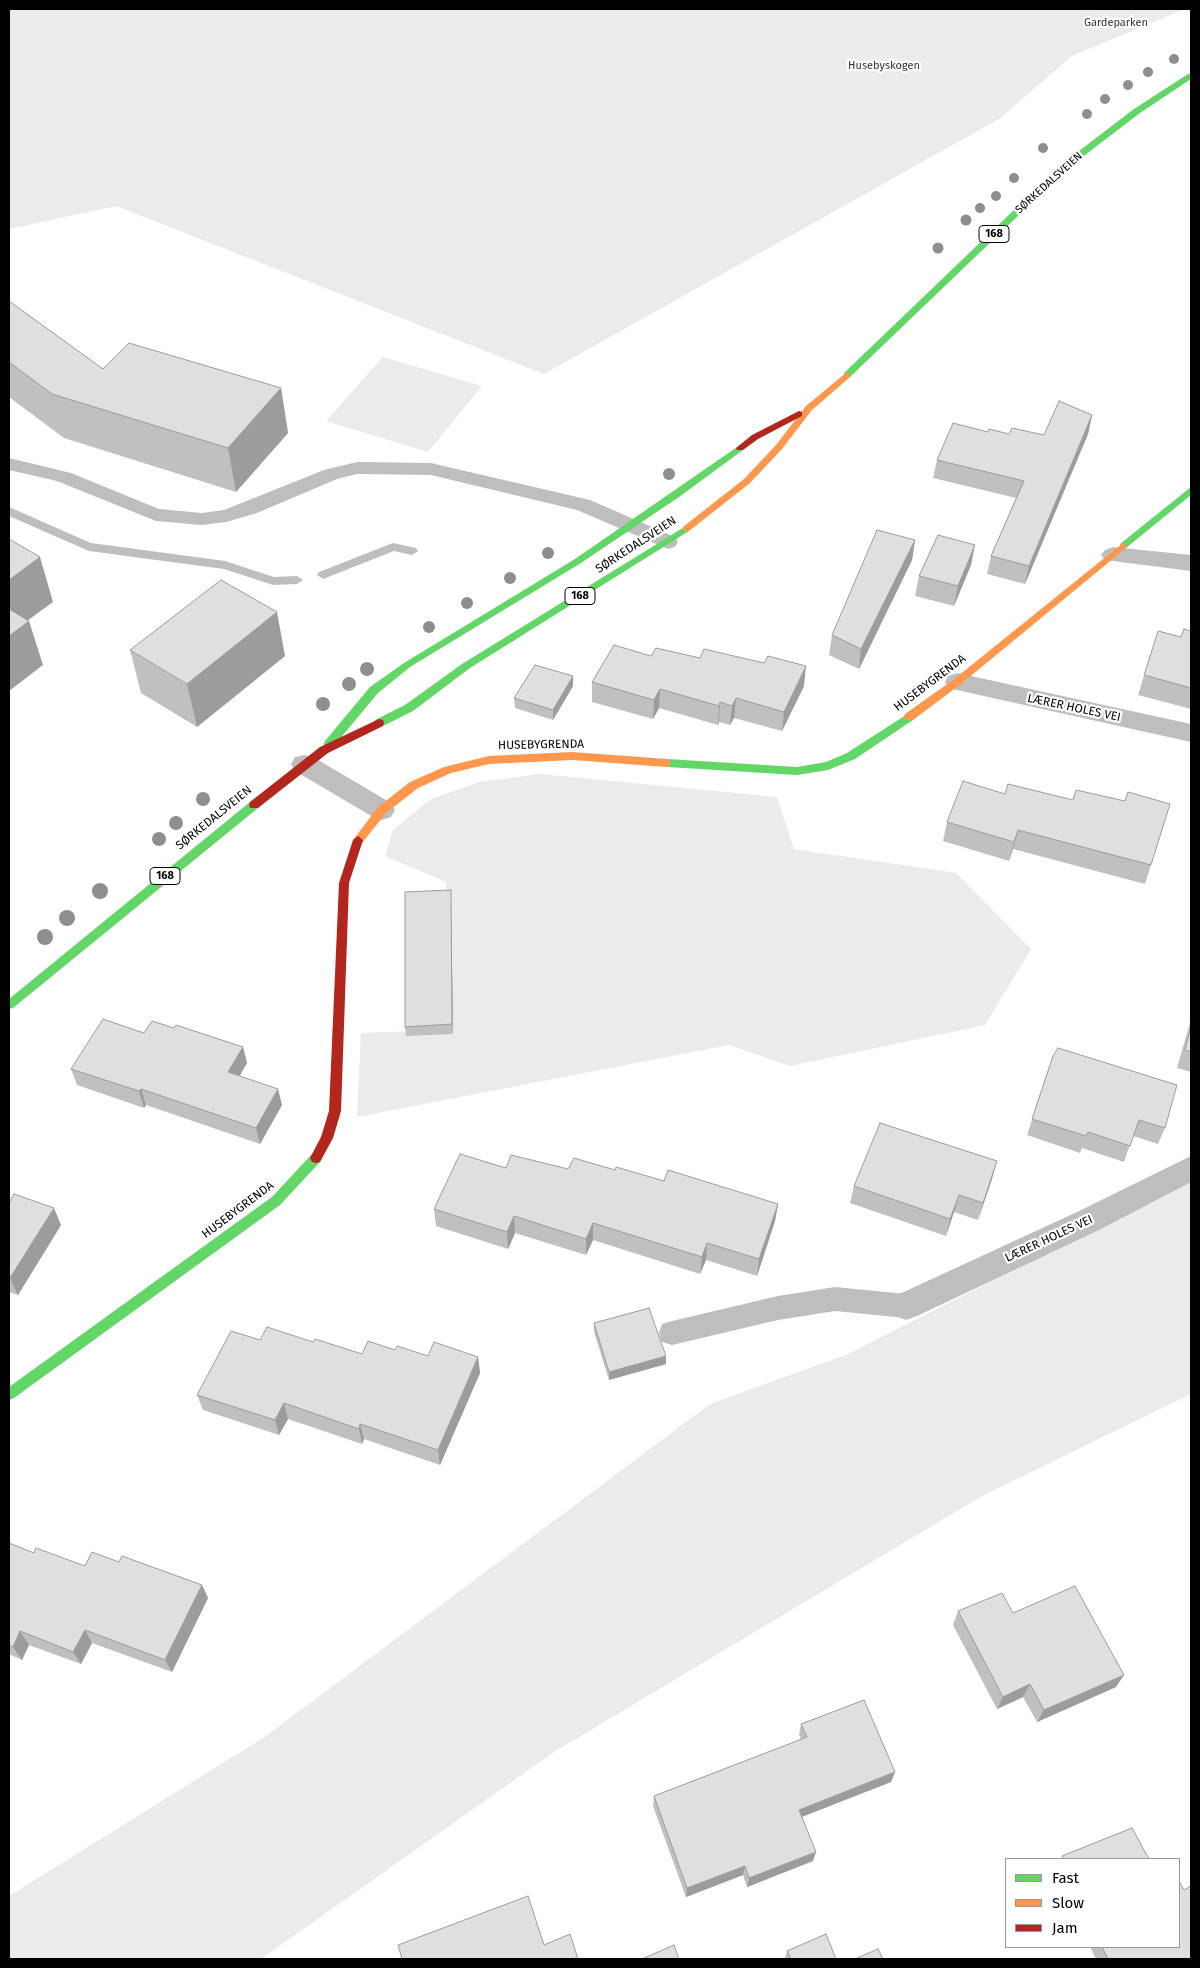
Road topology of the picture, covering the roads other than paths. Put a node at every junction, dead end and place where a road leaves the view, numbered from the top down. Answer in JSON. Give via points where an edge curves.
{"nodes":[{"id":1,"x":1191,"y":76,"type":"edge"},
{"id":2,"x":810,"y":408,"type":"junction"},
{"id":3,"x":9,"y":464,"type":"edge"},
{"id":4,"x":1191,"y":490,"type":"edge"},
{"id":5,"x":633,"y":525,"type":"junction"},
{"id":6,"x":668,"y":542,"type":"junction"},
{"id":7,"x":1113,"y":555,"type":"junction"},
{"id":8,"x":1191,"y":563,"type":"edge"},
{"id":9,"x":957,"y":682,"type":"junction"},
{"id":10,"x":1191,"y":733,"type":"edge"},
{"id":11,"x":314,"y":757,"type":"junction"},
{"id":12,"x":382,"y":810,"type":"junction"},
{"id":13,"x":9,"y":1005,"type":"edge"},
{"id":14,"x":1191,"y":1168,"type":"edge"},
{"id":15,"x":906,"y":1306,"type":"joint"},
{"id":16,"x":672,"y":1333,"type":"dead end"},
{"id":17,"x":9,"y":1394,"type":"edge"}],
"edges":[{"from":1,"to":2,"type":"main road","name":"SØRKEDALSVEIEN","number":"168","via":[[1137,111],[1065,166]]},
{"from":2,"to":5,"type":"main road","name":"SØRKEDALSVEIEN","number":"168","via":[[755,437]]},
{"from":2,"to":6,"type":"main road","name":"SØRKEDALSVEIEN","number":"168","via":[[747,481]]},
{"from":3,"to":5,"type":"lane","via":[[41,470],[134,508],[178,518],[226,516],[273,500],[309,481],[357,468],[375,468],[431,470],[474,478],[583,505]]},
{"from":4,"to":7,"type":"main road","name":"HUSEBYGRENDA"},
{"from":5,"to":6,"type":"lane"},
{"from":5,"to":11,"type":"main road","name":"SØRKEDALSVEIEN","number":"168","via":[[407,665],[374,690]]},
{"from":6,"to":11,"type":"main road","name":"SØRKEDALSVEIEN","number":"168","via":[[466,666],[409,708]]},
{"from":7,"to":8,"type":"street"},
{"from":7,"to":9,"type":"main road","name":"HUSEBYGRENDA"},
{"from":9,"to":10,"type":"street","name":"LÆRER HOLES VEI"},
{"from":9,"to":12,"type":"main road","name":"HUSEBYGRENDA","via":[[880,738],[828,766],[797,771],[572,756],[489,760],[448,770],[414,785]]},
{"from":11,"to":12,"type":"street"},
{"from":11,"to":13,"type":"main road","name":"SØRKEDALSVEIEN","number":"168"},
{"from":12,"to":17,"type":"main road","name":"HUSEBYGRENDA","via":[[359,837],[344,883],[335,1111],[328,1138],[315,1161],[276,1200]]},
{"from":14,"to":15,"type":"street","name":"LÆRER HOLES VEI","via":[[1088,1221]]},
{"from":15,"to":16,"type":"lane","via":[[835,1299],[778,1308]]}]}
